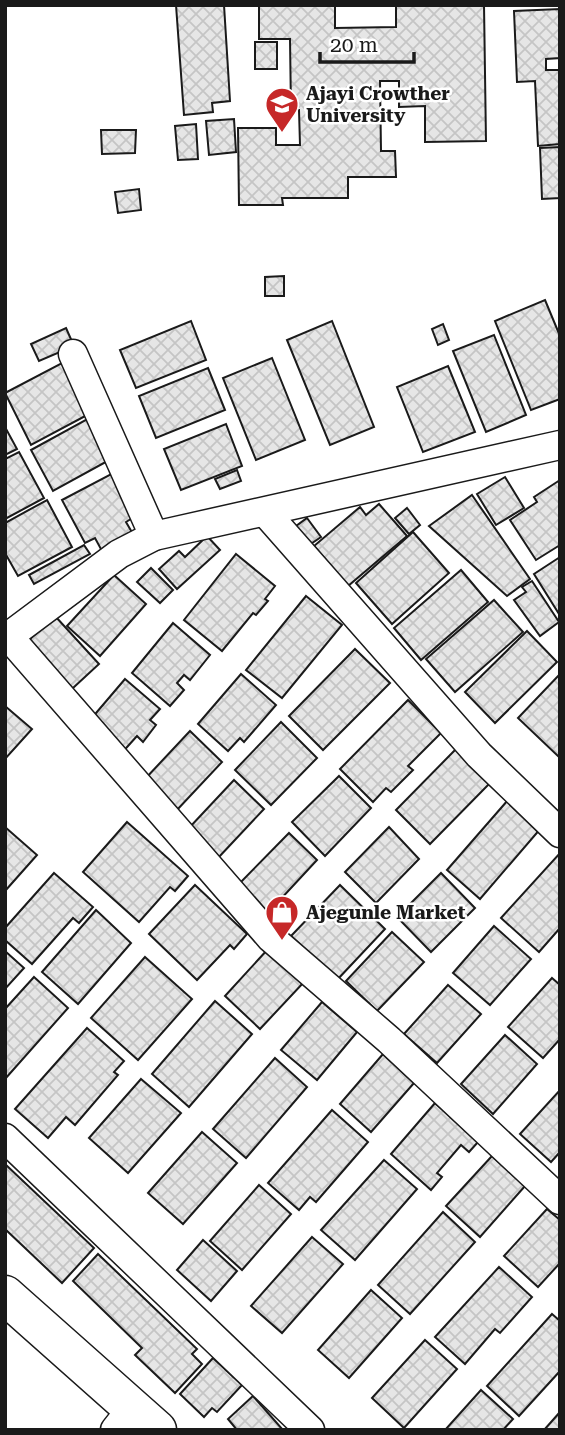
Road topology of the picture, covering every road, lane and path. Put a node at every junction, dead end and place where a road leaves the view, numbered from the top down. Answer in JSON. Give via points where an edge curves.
{"nodes":[{"id":1,"x":73,"y":354,"type":"dead end"},
{"id":2,"x":560,"y":446,"type":"edge"},
{"id":3,"x":265,"y":512,"type":"junction"},
{"id":4,"x":154,"y":537,"type":"junction"},
{"id":5,"x":7,"y":638,"type":"edge"},
{"id":6,"x":560,"y":833,"type":"edge"},
{"id":7,"x":5,"y":1138,"type":"edge"},
{"id":8,"x":560,"y":1200,"type":"edge"},
{"id":9,"x":5,"y":1295,"type":"edge"},
{"id":10,"x":135,"y":1422,"type":"edge"},
{"id":11,"x":310,"y":1430,"type":"edge"}],
"edges":[{"from":1,"to":4,"type":"street"},
{"from":2,"to":3,"type":"street"},
{"from":3,"to":4,"type":"street"},
{"from":3,"to":6,"type":"street","via":[[479,755]]},
{"from":4,"to":5,"type":"street","via":[[119,554]]},
{"from":5,"to":8,"type":"street","via":[[271,938],[389,1040]]},
{"from":7,"to":11,"type":"street"},
{"from":9,"to":10,"type":"highway"}]}
